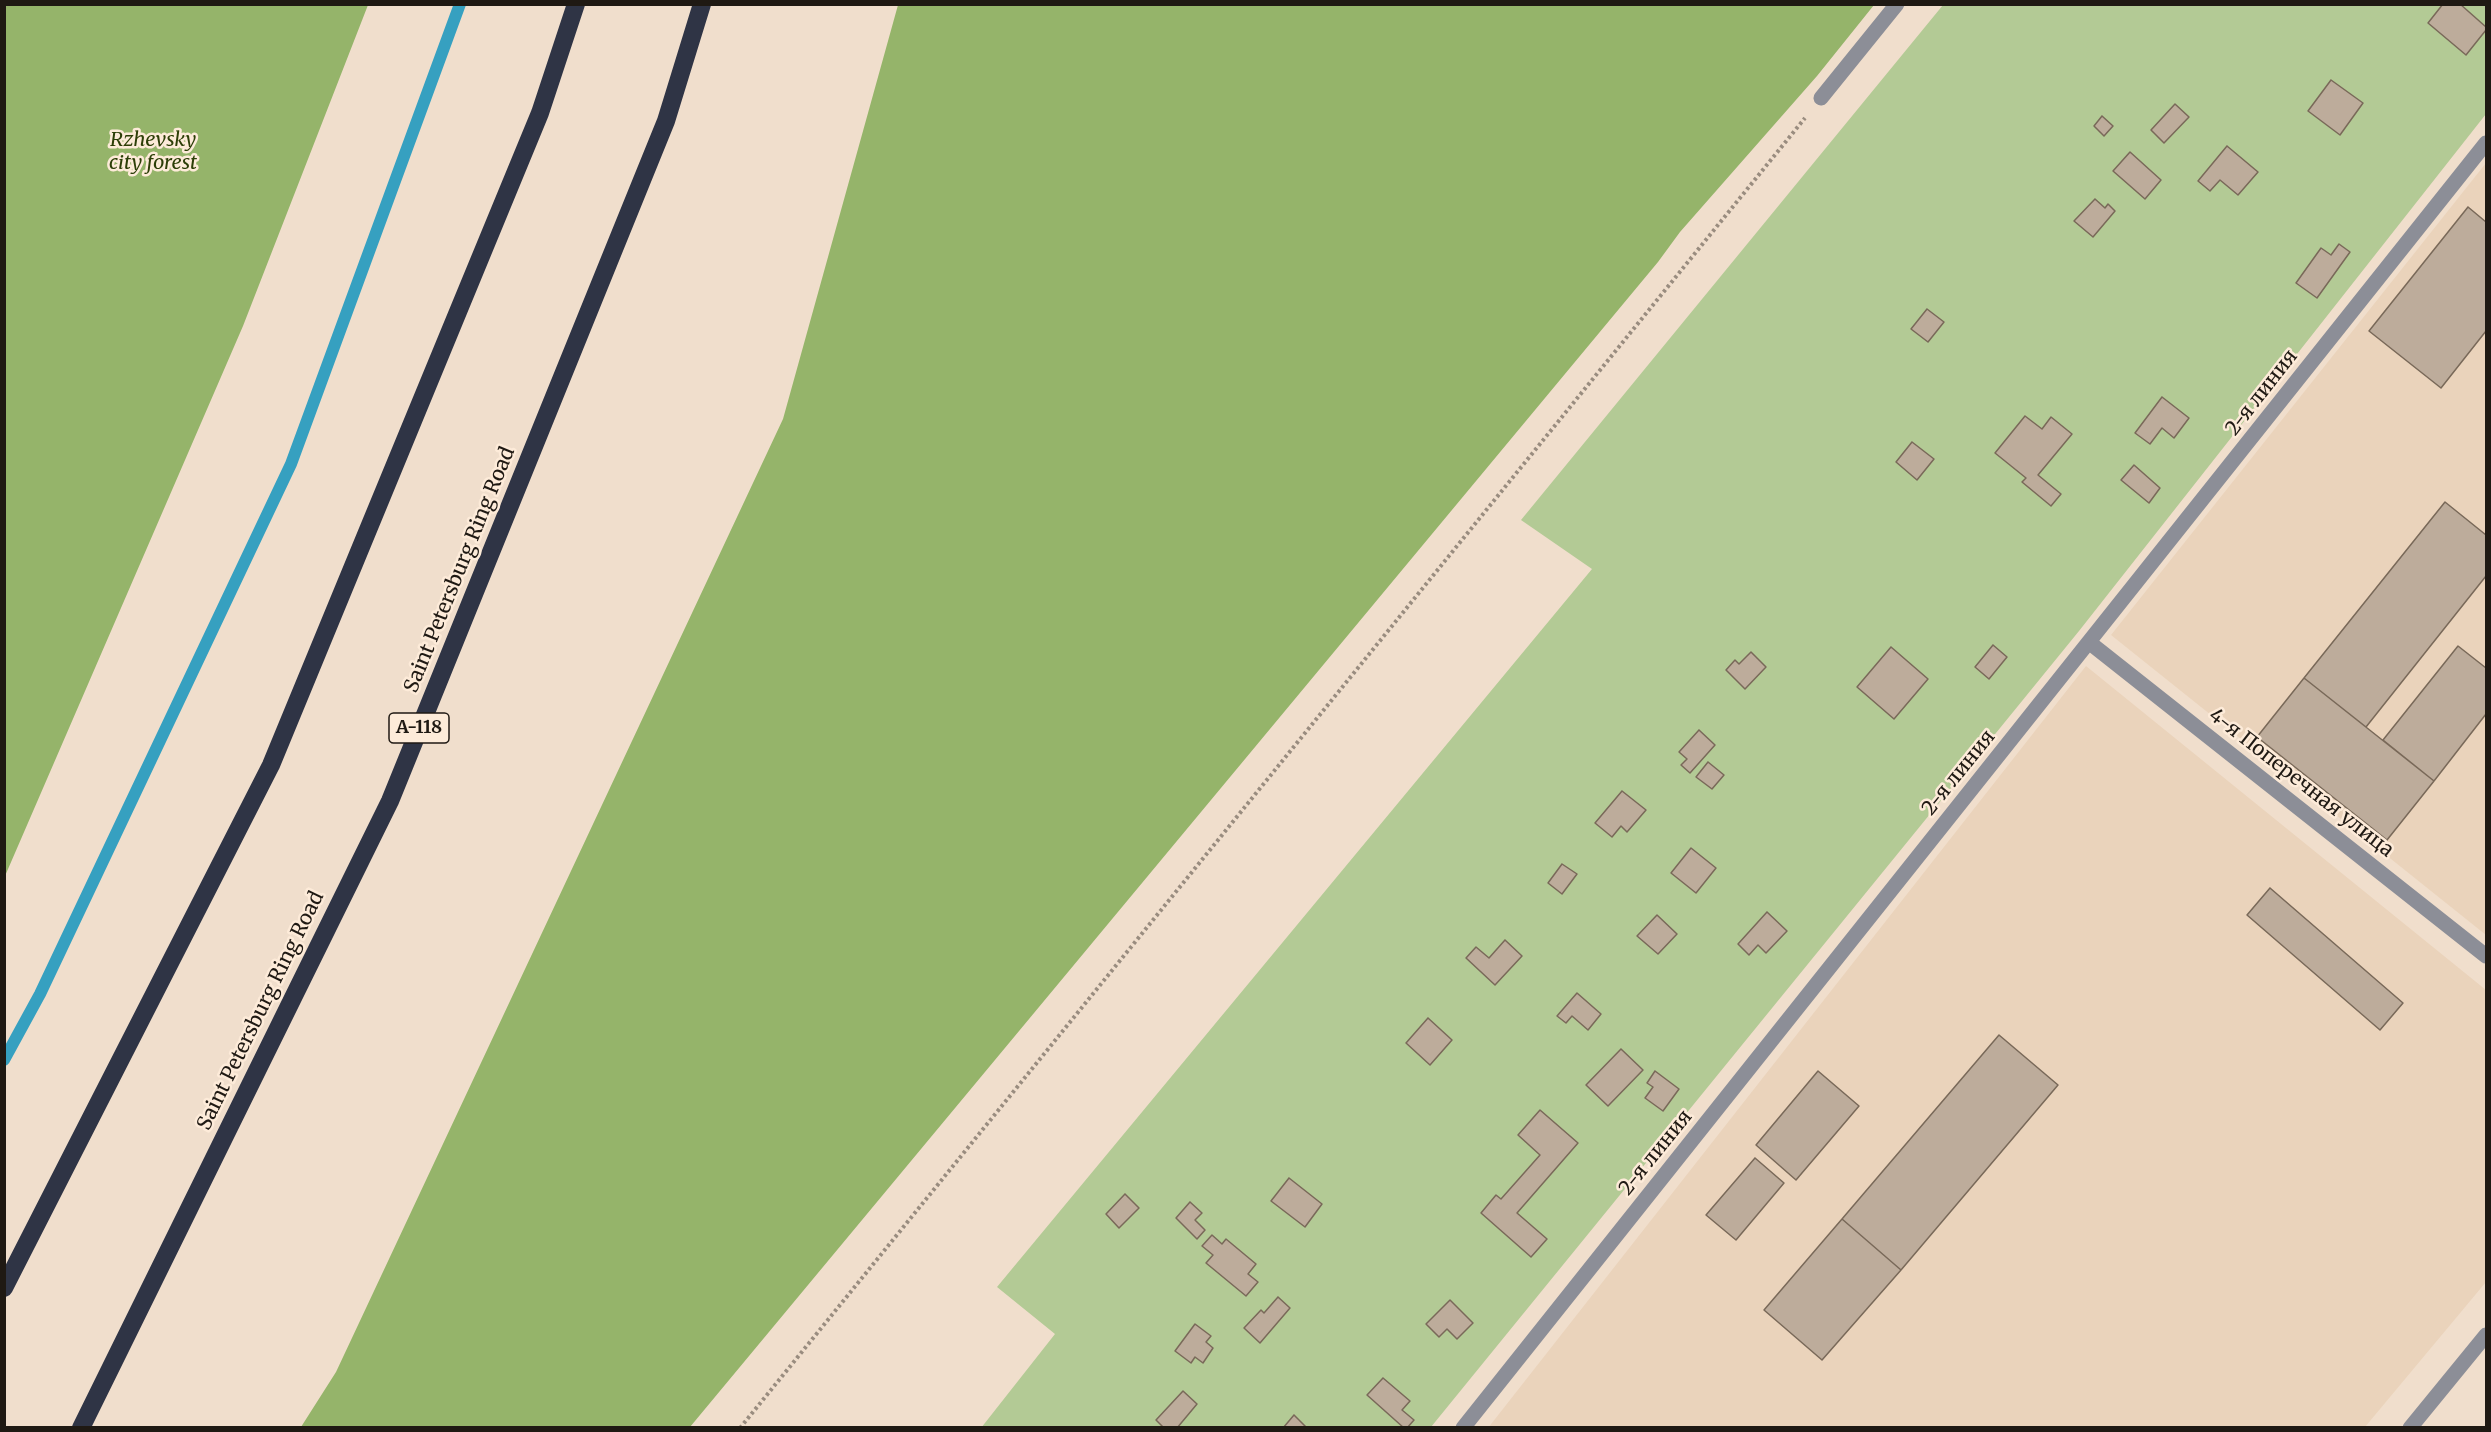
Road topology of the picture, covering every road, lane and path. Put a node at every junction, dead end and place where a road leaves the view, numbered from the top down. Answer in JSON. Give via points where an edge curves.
{"nodes":[{"id":1,"x":576,"y":4,"type":"edge"},
{"id":2,"x":702,"y":4,"type":"edge"},
{"id":3,"x":1898,"y":4,"type":"edge"},
{"id":4,"x":1821,"y":98,"type":"joint"},
{"id":5,"x":2487,"y":143,"type":"edge"},
{"id":6,"x":2090,"y":643,"type":"junction"},
{"id":7,"x":2487,"y":956,"type":"edge"},
{"id":8,"x":4,"y":1288,"type":"edge"},
{"id":9,"x":2487,"y":1335,"type":"edge"},
{"id":10,"x":81,"y":1428,"type":"edge"},
{"id":11,"x":740,"y":1428,"type":"edge"},
{"id":12,"x":1463,"y":1428,"type":"edge"},
{"id":13,"x":2410,"y":1428,"type":"edge"}],
"edges":[{"from":1,"to":8,"type":"highway","via":[[540,113],[271,765]]},
{"from":2,"to":10,"type":"highway","name":"Saint Petersburg Ring Road","number":"А-118","via":[[666,121],[390,801]]},
{"from":3,"to":4,"type":"street"},
{"from":4,"to":11,"type":"path"},
{"from":5,"to":6,"type":"street","name":"2-я линия"},
{"from":6,"to":7,"type":"street","name":"4-я Поперечная улица"},
{"from":6,"to":12,"type":"street","name":"2-я линия"},
{"from":9,"to":13,"type":"street"}]}
